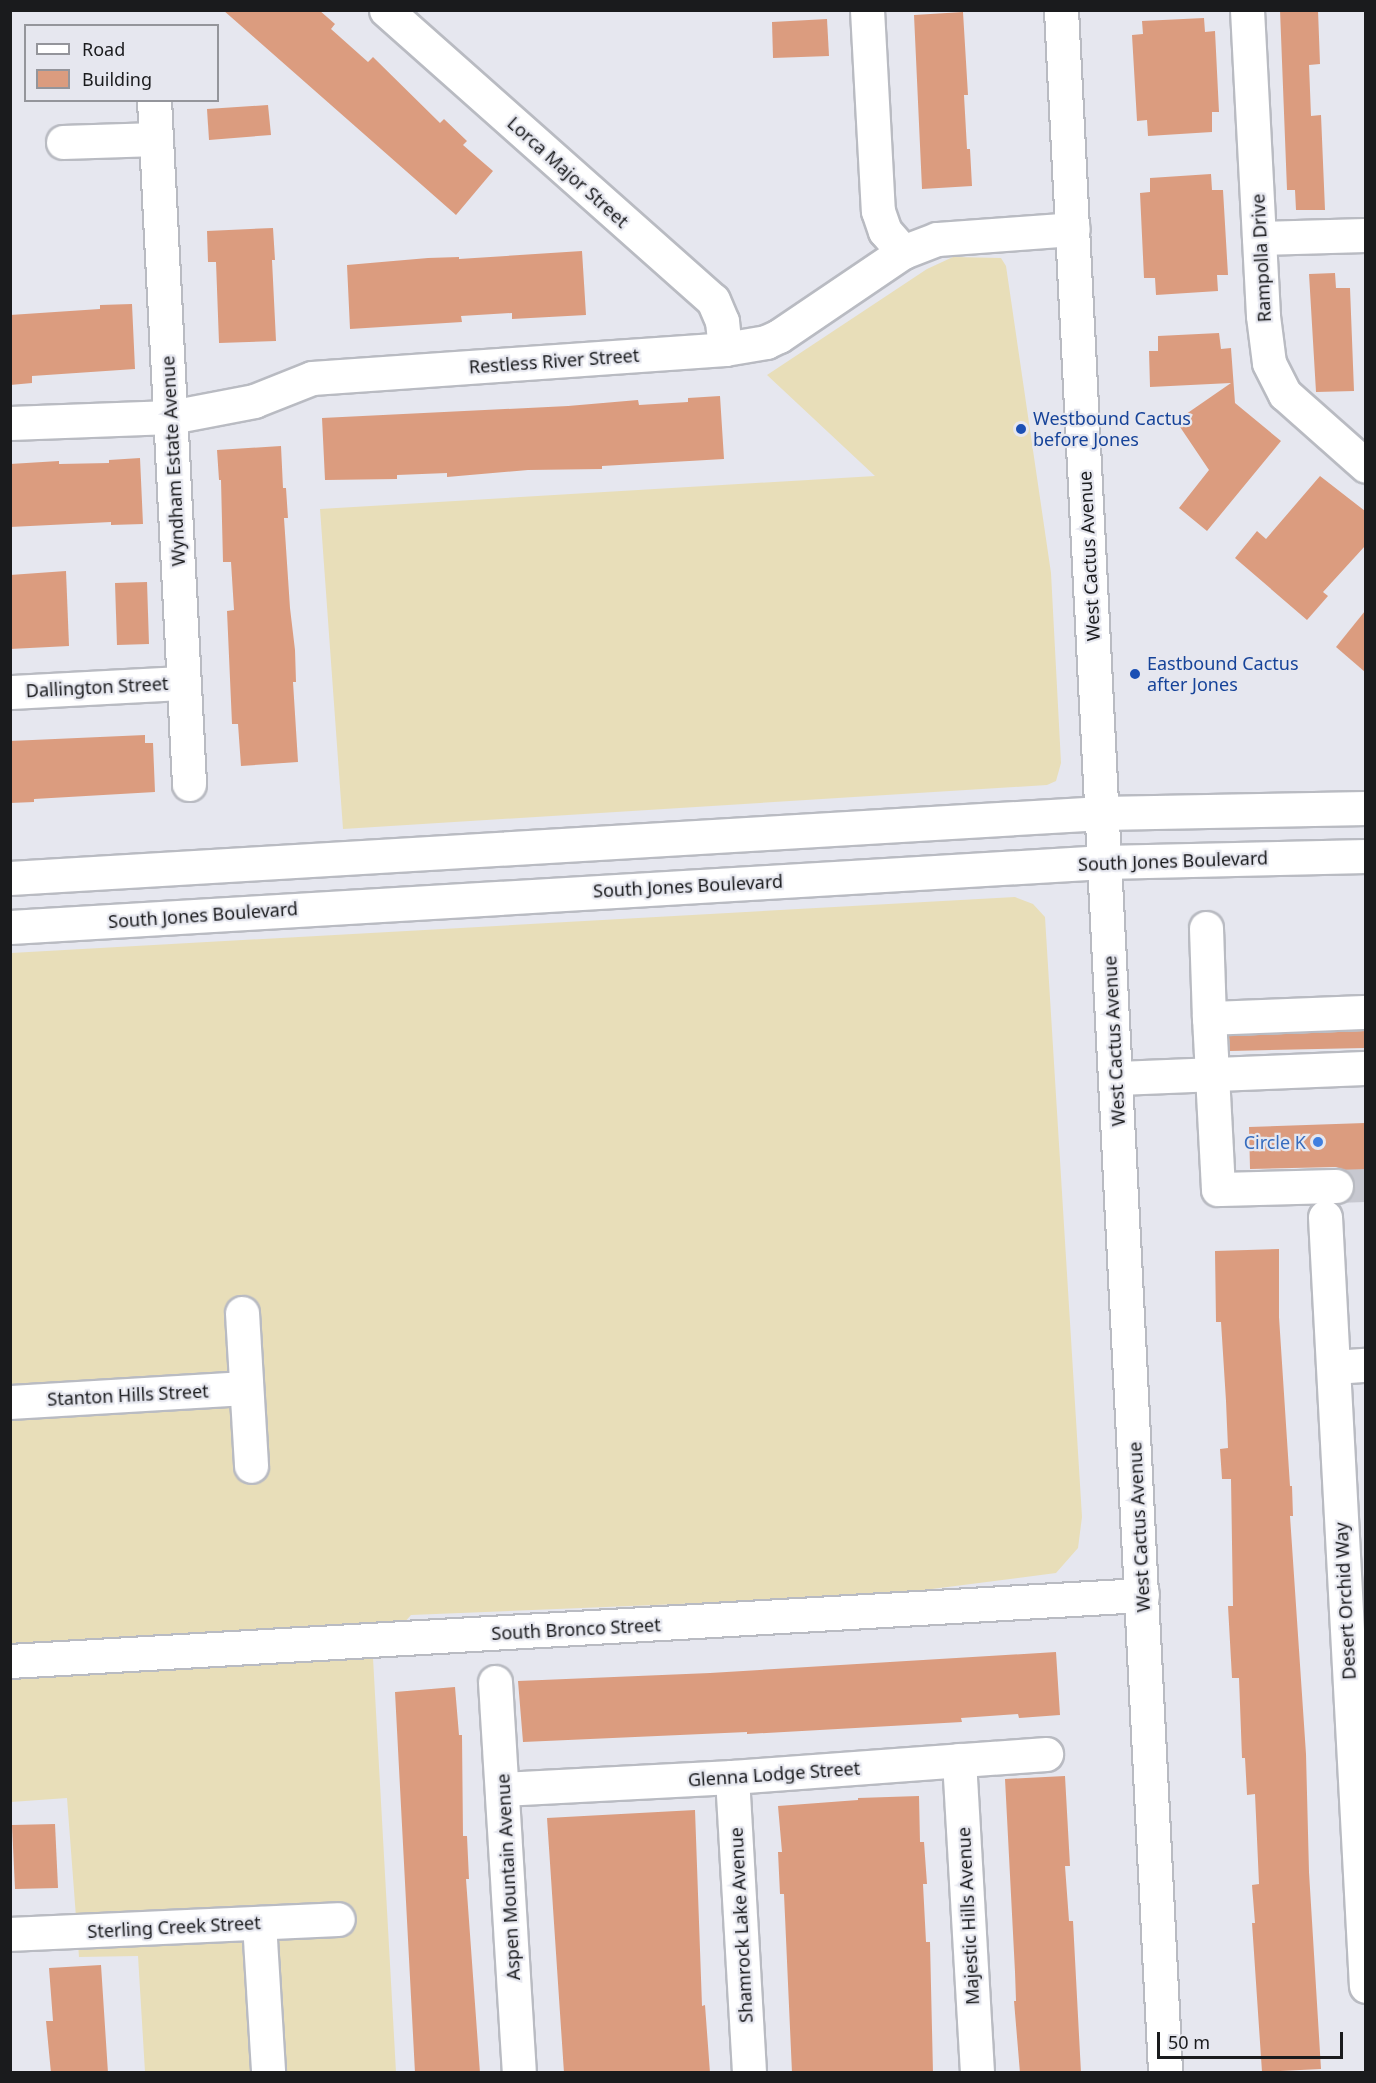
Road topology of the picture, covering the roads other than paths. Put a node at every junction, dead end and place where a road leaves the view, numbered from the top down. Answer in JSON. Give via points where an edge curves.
{"nodes":[{"id":1,"x":386,"y":10,"type":"edge"},
{"id":2,"x":867,"y":10,"type":"edge"},
{"id":3,"x":1061,"y":10,"type":"edge"},
{"id":4,"x":1247,"y":10,"type":"edge"},
{"id":5,"x":154,"y":102,"type":"edge"},
{"id":6,"x":156,"y":139,"type":"junction"},
{"id":7,"x":63,"y":142,"type":"dead end"},
{"id":8,"x":1073,"y":229,"type":"junction"},
{"id":9,"x":1365,"y":235,"type":"edge"},
{"id":10,"x":1259,"y":238,"type":"junction"},
{"id":11,"x":903,"y":252,"type":"junction"},
{"id":12,"x":725,"y":349,"type":"junction"},
{"id":13,"x":171,"y":417,"type":"junction"},
{"id":14,"x":10,"y":423,"type":"edge"},
{"id":15,"x":1365,"y":466,"type":"edge"},
{"id":16,"x":184,"y":683,"type":"junction"},
{"id":17,"x":10,"y":692,"type":"edge"},
{"id":18,"x":189,"y":784,"type":"dead end"},
{"id":19,"x":1365,"y":808,"type":"edge"},
{"id":20,"x":1102,"y":813,"type":"junction"},
{"id":21,"x":1365,"y":856,"type":"edge"},
{"id":22,"x":1104,"y":862,"type":"junction"},
{"id":23,"x":10,"y":878,"type":"edge"},
{"id":24,"x":10,"y":927,"type":"edge"},
{"id":25,"x":1206,"y":928,"type":"dead end"},
{"id":26,"x":1365,"y":1012,"type":"edge"},
{"id":27,"x":1209,"y":1018,"type":"junction"},
{"id":28,"x":1365,"y":1068,"type":"edge"},
{"id":29,"x":1212,"y":1072,"type":"junction"},
{"id":30,"x":1116,"y":1078,"type":"junction"},
{"id":31,"x":1336,"y":1186,"type":"tunnel mouth"},
{"id":32,"x":1325,"y":1217,"type":"dead end"},
{"id":33,"x":242,"y":1313,"type":"dead end"},
{"id":34,"x":1350,"y":1366,"type":"edge"},
{"id":35,"x":246,"y":1388,"type":"junction"},
{"id":36,"x":10,"y":1402,"type":"edge"},
{"id":37,"x":251,"y":1466,"type":"dead end"},
{"id":38,"x":1142,"y":1595,"type":"junction"},
{"id":39,"x":10,"y":1661,"type":"edge"},
{"id":40,"x":495,"y":1682,"type":"dead end"},
{"id":41,"x":1046,"y":1754,"type":"dead end"},
{"id":42,"x":959,"y":1760,"type":"junction"},
{"id":43,"x":732,"y":1778,"type":"junction"},
{"id":44,"x":502,"y":1789,"type":"junction"},
{"id":45,"x":338,"y":1919,"type":"dead end"},
{"id":46,"x":259,"y":1923,"type":"junction"},
{"id":47,"x":10,"y":1934,"type":"edge"},
{"id":48,"x":1365,"y":1986,"type":"edge"},
{"id":49,"x":268,"y":2073,"type":"edge"},
{"id":50,"x":519,"y":2073,"type":"edge"},
{"id":51,"x":749,"y":2073,"type":"edge"},
{"id":52,"x":977,"y":2073,"type":"edge"},
{"id":53,"x":1165,"y":2073,"type":"edge"}],
"edges":[{"from":1,"to":12,"type":"street","name":"Lorca Major Street","via":[[712,300],[722,321]]},
{"from":2,"to":11,"type":"street","via":[[878,211],[885,231]]},
{"from":3,"to":8,"type":"street","name":"West Cactus Avenue"},
{"from":4,"to":10,"type":"street","name":"Rampolla Drive"},
{"from":5,"to":6,"type":"street","name":"Wyndham Estate Avenue"},
{"from":6,"to":7,"type":"street"},
{"from":6,"to":13,"type":"street","name":"Wyndham Estate Avenue"},
{"from":8,"to":11,"type":"street","name":"Restless River Street","via":[[937,239]]},
{"from":8,"to":20,"type":"street","name":"West Cactus Avenue"},
{"from":9,"to":10,"type":"street"},
{"from":10,"to":15,"type":"street","name":"Rampolla Drive","via":[[1266,345],[1276,379],[1285,394]]},
{"from":11,"to":12,"type":"street","name":"Restless River Street","via":[[779,336]]},
{"from":12,"to":13,"type":"street","name":"Restless River Street","via":[[312,378],[254,401]]},
{"from":13,"to":14,"type":"street","name":"Restless River Street"},
{"from":13,"to":16,"type":"street","name":"Wyndham Estate Avenue"},
{"from":16,"to":17,"type":"street","name":"Dallington Street"},
{"from":16,"to":18,"type":"street","name":"Wyndham Estate Avenue"},
{"from":19,"to":20,"type":"street"},
{"from":20,"to":22,"type":"street","name":"West Cactus Avenue"},
{"from":20,"to":23,"type":"street"},
{"from":21,"to":22,"type":"street","name":"South Jones Boulevard"},
{"from":22,"to":24,"type":"street","name":"South Jones Boulevard"},
{"from":22,"to":30,"type":"street","name":"West Cactus Avenue"},
{"from":25,"to":27,"type":"street"},
{"from":26,"to":27,"type":"street"},
{"from":27,"to":29,"type":"street"},
{"from":28,"to":29,"type":"street"},
{"from":29,"to":30,"type":"street"},
{"from":29,"to":31,"type":"street","via":[[1218,1189]]},
{"from":30,"to":38,"type":"street","name":"West Cactus Avenue"},
{"from":32,"to":34,"type":"street","name":"Desert Orchid Way"},
{"from":33,"to":35,"type":"street"},
{"from":34,"to":48,"type":"street","name":"Desert Orchid Way"},
{"from":35,"to":36,"type":"street","name":"Stanton Hills Street"},
{"from":35,"to":37,"type":"street"},
{"from":38,"to":39,"type":"street","name":"South Bronco Street"},
{"from":38,"to":53,"type":"street","name":"West Cactus Avenue"},
{"from":40,"to":44,"type":"street","name":"Aspen Mountain Avenue"},
{"from":41,"to":42,"type":"street","name":"Glenna Lodge Street"},
{"from":42,"to":43,"type":"street","name":"Glenna Lodge Street"},
{"from":42,"to":52,"type":"street","name":"Majestic Hills Avenue"},
{"from":43,"to":44,"type":"street","name":"Glenna Lodge Street"},
{"from":43,"to":51,"type":"street","name":"Shamrock Lake Avenue"},
{"from":44,"to":50,"type":"street","name":"Aspen Mountain Avenue"},
{"from":45,"to":46,"type":"street","name":"Sterling Creek Street"},
{"from":46,"to":47,"type":"street","name":"Sterling Creek Street"},
{"from":46,"to":49,"type":"street"}]}
